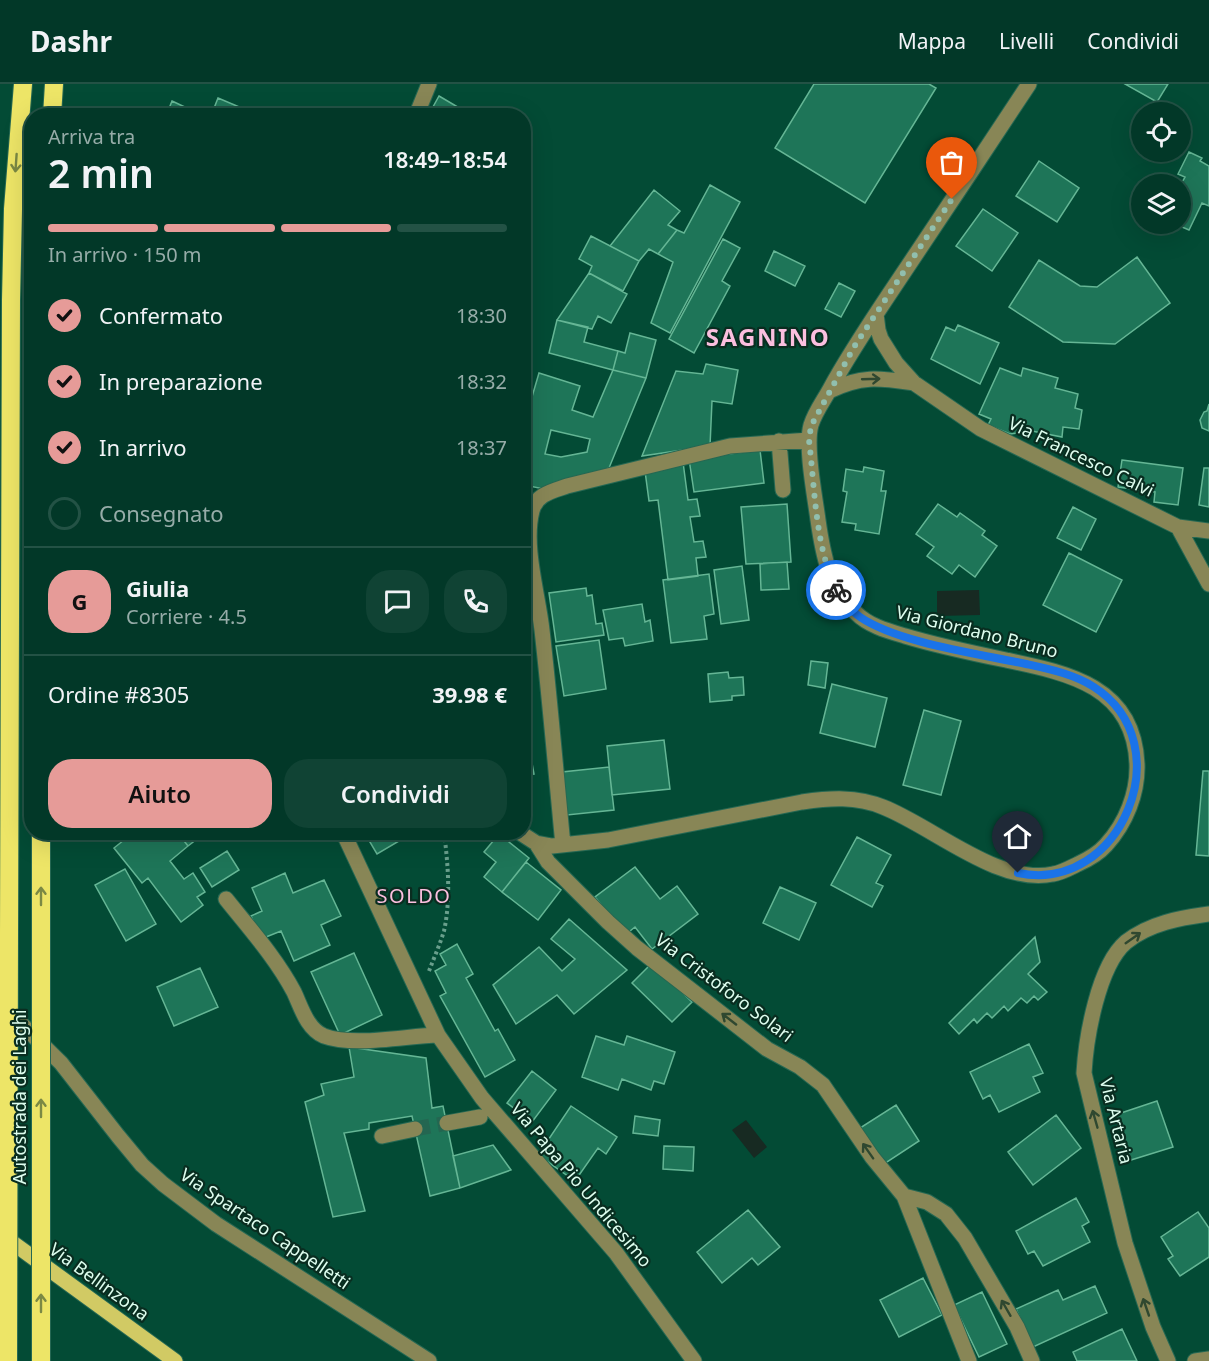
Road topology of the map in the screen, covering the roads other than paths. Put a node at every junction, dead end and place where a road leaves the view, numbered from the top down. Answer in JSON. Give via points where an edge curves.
{"nodes":[{"id":1,"x":23,"y":84,"type":"edge"},
{"id":2,"x":54,"y":84,"type":"edge"},
{"id":3,"x":429,"y":84,"type":"edge"},
{"id":4,"x":1029,"y":84,"type":"edge"},
{"id":5,"x":52,"y":108,"type":"edge"},
{"id":6,"x":419,"y":108,"type":"edge"},
{"id":7,"x":876,"y":314,"type":"junction"},
{"id":8,"x":914,"y":383,"type":"junction"},
{"id":9,"x":829,"y":391,"type":"junction"},
{"id":10,"x":809,"y":440,"type":"junction"},
{"id":11,"x":779,"y":441,"type":"junction"},
{"id":12,"x":783,"y":490,"type":"dead end"},
{"id":13,"x":531,"y":516,"type":"edge"},
{"id":14,"x":1178,"y":527,"type":"junction"},
{"id":15,"x":1209,"y":531,"type":"edge"},
{"id":16,"x":531,"y":548,"type":"edge"},
{"id":17,"x":1209,"y":584,"type":"edge"},
{"id":18,"x":41,"y":840,"type":"edge"},
{"id":19,"x":347,"y":840,"type":"edge"},
{"id":20,"x":531,"y":840,"type":"edge"},
{"id":21,"x":536,"y":843,"type":"junction"},
{"id":22,"x":562,"y":845,"type":"junction"},
{"id":23,"x":226,"y":899,"type":"dead end"},
{"id":24,"x":1209,"y":915,"type":"edge"},
{"id":25,"x":0,"y":1003,"type":"edge"},
{"id":26,"x":438,"y":1035,"type":"junction"},
{"id":27,"x":480,"y":1117,"type":"dead end"},
{"id":28,"x":447,"y":1123,"type":"tunnel mouth"},
{"id":29,"x":415,"y":1129,"type":"tunnel mouth"},
{"id":30,"x":382,"y":1136,"type":"dead end"},
{"id":31,"x":904,"y":1196,"type":"junction"},
{"id":32,"x":0,"y":1234,"type":"edge"},
{"id":33,"x":1209,"y":1359,"type":"edge"},
{"id":34,"x":8,"y":1361,"type":"edge"},
{"id":35,"x":41,"y":1361,"type":"edge"},
{"id":36,"x":175,"y":1361,"type":"edge"},
{"id":37,"x":429,"y":1361,"type":"edge"},
{"id":38,"x":694,"y":1361,"type":"edge"},
{"id":39,"x":969,"y":1361,"type":"edge"},
{"id":40,"x":1032,"y":1361,"type":"edge"},
{"id":41,"x":1168,"y":1361,"type":"edge"},
{"id":42,"x":1195,"y":1361,"type":"edge"}],
"edges":[{"from":1,"to":34,"type":"highway","name":"Autostrada dei Laghi","one_way":true,"bridge":true,"via":[[10,300]]},
{"from":2,"to":5,"type":"highway"},
{"from":3,"to":6,"type":"street"},
{"from":4,"to":7,"type":"street"},
{"from":7,"to":8,"type":"street","name":"Via Francesco Calvi","via":[[881,339]]},
{"from":7,"to":9,"type":"street"},
{"from":9,"to":8,"type":"street","name":"Via Francesco Calvi","one_way":true,"via":[[862,379]]},
{"from":8,"to":14,"type":"street","name":"Via Francesco Calvi","via":[[981,429]]},
{"from":9,"to":10,"type":"street","via":[[811,426]]},
{"from":10,"to":11,"type":"street"},
{"from":10,"to":22,"type":"street","name":"Via Giordano Bruno","via":[[822,546],[829,574],[847,604],[881,628],[961,651],[1057,671],[1094,687],[1129,724],[1137,749],[1135,788],[1121,825],[1099,852],[1088,859],[1052,874],[1032,876],[1005,870],[883,807],[855,798],[802,802],[608,840]]},
{"from":11,"to":12,"type":"street"},
{"from":11,"to":13,"type":"street","via":[[730,446],[567,486],[539,498]]},
{"from":14,"to":15,"type":"street","name":"Via Francesco Calvi"},
{"from":14,"to":17,"type":"street"},
{"from":16,"to":22,"type":"street"},
{"from":35,"to":18,"type":"highway","name":"Autostrada dei Laghi","one_way":true,"bridge":true},
{"from":19,"to":26,"type":"street","name":"Via Papa Pio Undicesimo"},
{"from":20,"to":21,"type":"street"},
{"from":21,"to":22,"type":"street"},
{"from":31,"to":21,"type":"street","name":"Via Cristoforo Solari","one_way":true,"via":[[823,1085],[767,1049],[637,948],[548,862]]},
{"from":23,"to":26,"type":"street","via":[[277,964],[308,1023],[321,1035],[371,1040]]},
{"from":41,"to":24,"type":"street","name":"Via Artaria","one_way":true,"via":[[1125,1243],[1083,1073],[1099,992],[1108,969],[1125,944],[1144,930],[1179,918]]},
{"from":25,"to":37,"type":"street","name":"Via Spartaco Cappelletti","via":[[61,1063],[142,1165],[163,1184],[216,1224]]},
{"from":26,"to":38,"type":"street","name":"Via Papa Pio Undicesimo","via":[[482,1098],[616,1253]]},
{"from":27,"to":28,"type":"street"},
{"from":29,"to":30,"type":"street"},
{"from":31,"to":39,"type":"street","name":"Via Cristoforo Solari"},
{"from":40,"to":31,"type":"street","one_way":true,"via":[[1017,1327],[965,1238],[946,1214],[927,1202]]},
{"from":32,"to":36,"type":"main road","name":"Via Bellinzona"},
{"from":33,"to":42,"type":"street"}]}
